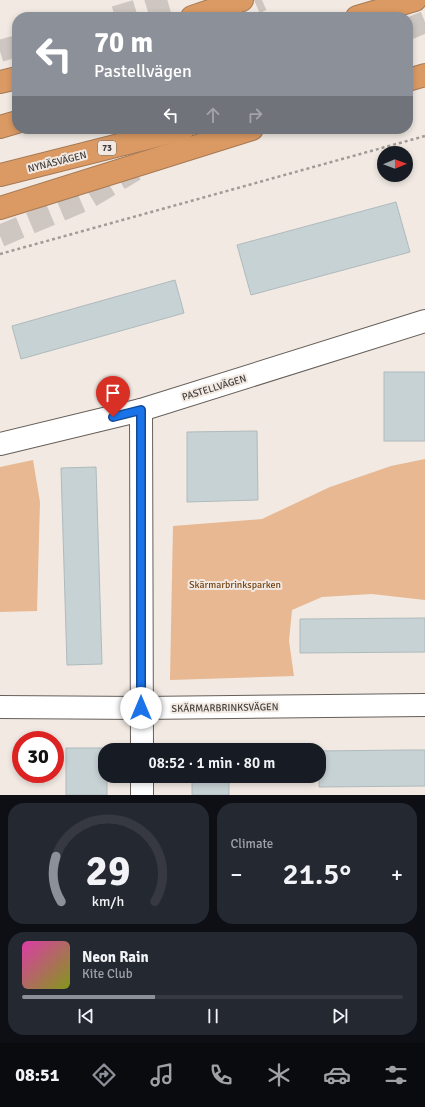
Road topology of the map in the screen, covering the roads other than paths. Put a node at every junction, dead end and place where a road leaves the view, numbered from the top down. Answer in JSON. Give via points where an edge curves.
{"nodes":[{"id":1,"x":242,"y":0,"type":"edge"},
{"id":2,"x":408,"y":1,"type":"edge"},
{"id":3,"x":207,"y":12,"type":"edge"},
{"id":4,"x":373,"y":12,"type":"edge"},
{"id":5,"x":425,"y":70,"type":"edge"},
{"id":6,"x":413,"y":73,"type":"edge"},
{"id":7,"x":425,"y":75,"type":"edge"},
{"id":8,"x":12,"y":79,"type":"edge"},
{"id":9,"x":413,"y":79,"type":"edge"},
{"id":10,"x":0,"y":82,"type":"edge"},
{"id":11,"x":12,"y":123,"type":"edge"},
{"id":12,"x":0,"y":127,"type":"edge"},
{"id":13,"x":163,"y":134,"type":"tunnel mouth"},
{"id":14,"x":236,"y":134,"type":"edge"},
{"id":15,"x":0,"y":175,"type":"edge"},
{"id":16,"x":0,"y":208,"type":"edge"},
{"id":17,"x":425,"y":321,"type":"edge"},
{"id":18,"x":141,"y":410,"type":"junction"},
{"id":19,"x":0,"y":444,"type":"edge"},
{"id":20,"x":425,"y":705,"type":"edge"},
{"id":21,"x":0,"y":707,"type":"edge"},
{"id":22,"x":141,"y":708,"type":"junction"},
{"id":23,"x":142,"y":743,"type":"edge"},
{"id":24,"x":142,"y":783,"type":"edge"},
{"id":25,"x":142,"y":795,"type":"edge"}],
"edges":[{"from":1,"to":3,"type":"highway"},
{"from":2,"to":4,"type":"highway"},
{"from":5,"to":6,"type":"highway"},
{"from":7,"to":9,"type":"highway"},
{"from":8,"to":10,"type":"highway"},
{"from":11,"to":12,"type":"highway"},
{"from":13,"to":15,"type":"highway","name":"NYNÄSVÄGEN","number":"73"},
{"from":14,"to":16,"type":"highway"},
{"from":17,"to":18,"type":"street","name":"PASTELLVÄGEN"},
{"from":18,"to":19,"type":"street","name":"PASTELLVÄGEN"},
{"from":18,"to":22,"type":"street"},
{"from":20,"to":22,"type":"street","name":"SKÄRMARBRINKSVÄGEN"},
{"from":21,"to":22,"type":"street","name":"SKÄRMARBRINKSVÄGEN"},
{"from":22,"to":23,"type":"street"},
{"from":24,"to":25,"type":"street"}]}
